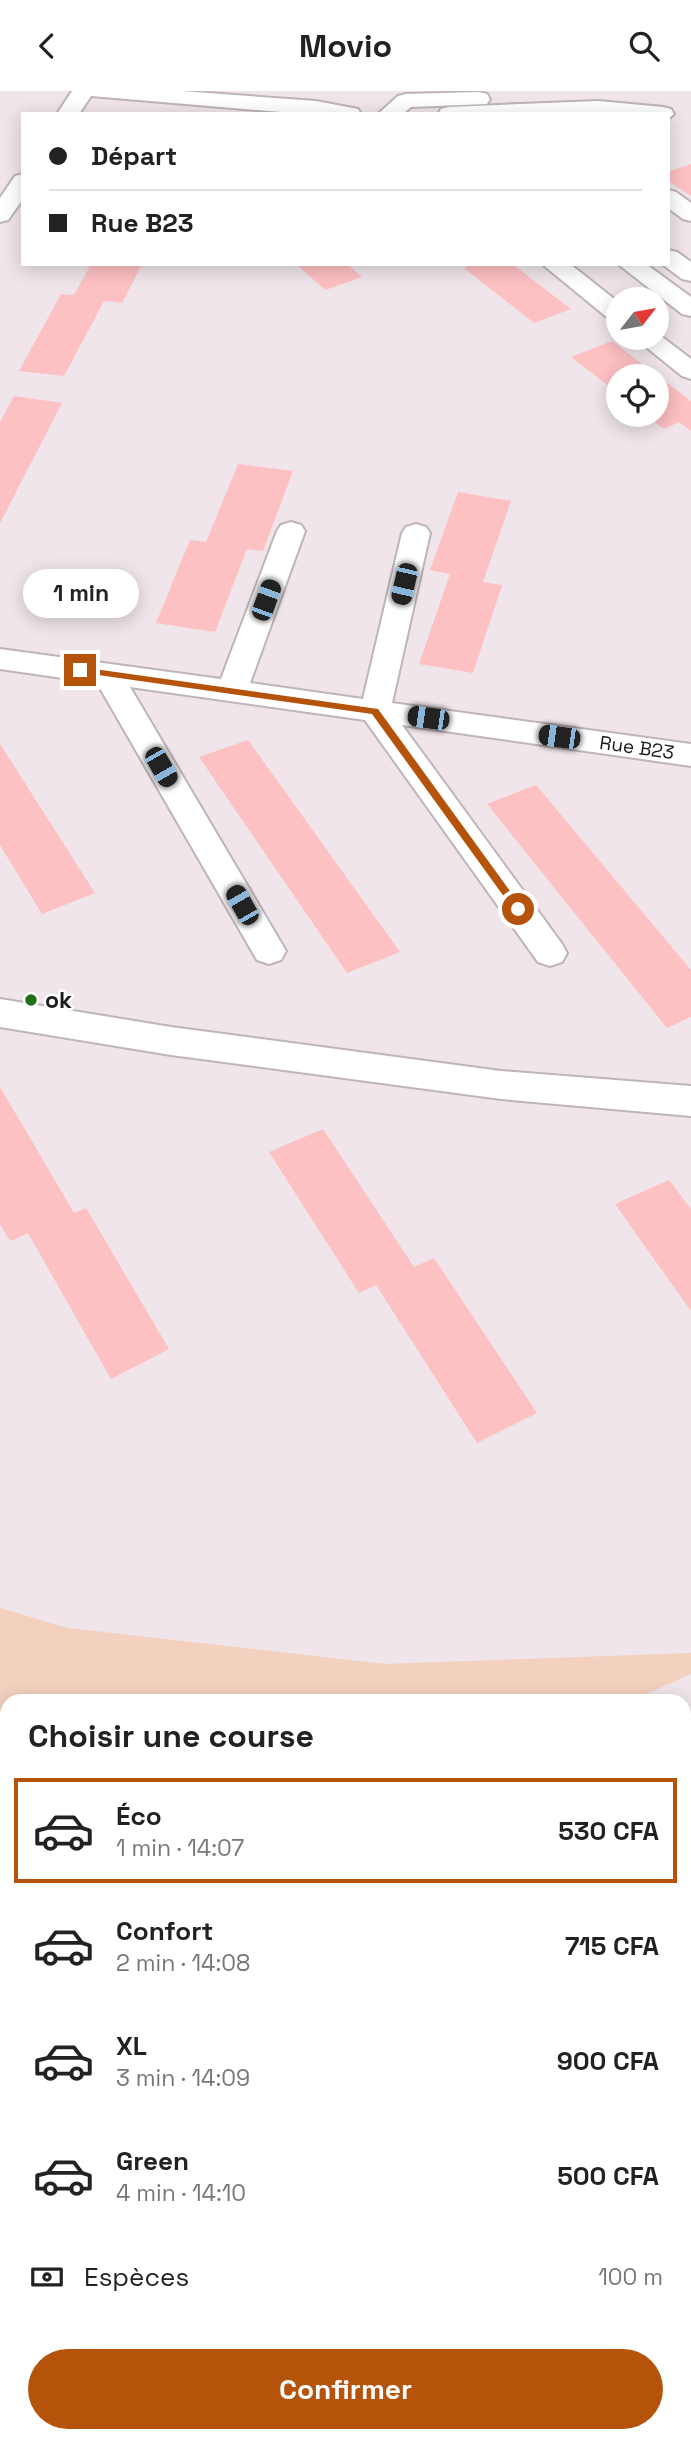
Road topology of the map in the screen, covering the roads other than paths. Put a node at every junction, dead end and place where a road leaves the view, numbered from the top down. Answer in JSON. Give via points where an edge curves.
{"nodes":[{"id":1,"x":83,"y":91,"type":"edge"},
{"id":2,"x":96,"y":91,"type":"edge"},
{"id":3,"x":331,"y":91,"type":"edge"},
{"id":4,"x":219,"y":101,"type":"edge"},
{"id":5,"x":594,"y":103,"type":"edge"},
{"id":6,"x":353,"y":104,"type":"edge"},
{"id":7,"x":392,"y":104,"type":"edge"},
{"id":8,"x":69,"y":112,"type":"edge"},
{"id":9,"x":438,"y":112,"type":"edge"},
{"id":10,"x":476,"y":112,"type":"edge"},
{"id":11,"x":649,"y":112,"type":"edge"},
{"id":12,"x":21,"y":184,"type":"edge"},
{"id":13,"x":670,"y":198,"type":"edge"},
{"id":14,"x":691,"y":214,"type":"edge"},
{"id":15,"x":0,"y":215,"type":"edge"},
{"id":16,"x":670,"y":258,"type":"edge"},
{"id":17,"x":557,"y":266,"type":"edge"},
{"id":18,"x":634,"y":266,"type":"edge"},
{"id":19,"x":691,"y":274,"type":"edge"},
{"id":20,"x":606,"y":305,"type":"edge"},
{"id":21,"x":691,"y":309,"type":"edge"},
{"id":22,"x":664,"y":350,"type":"edge"},
{"id":23,"x":691,"y":371,"type":"edge"},
{"id":24,"x":291,"y":531,"type":"dead end"},
{"id":25,"x":416,"y":534,"type":"dead end"},
{"id":26,"x":0,"y":659,"type":"edge"},
{"id":27,"x":107,"y":674,"type":"junction"},
{"id":28,"x":232,"y":691,"type":"junction"},
{"id":29,"x":375,"y":711,"type":"junction"},
{"id":30,"x":691,"y":755,"type":"edge"},
{"id":31,"x":269,"y":951,"type":"dead end"},
{"id":32,"x":550,"y":953,"type":"dead end"},
{"id":33,"x":0,"y":1013,"type":"edge"},
{"id":34,"x":691,"y":1101,"type":"edge"}],
"edges":[{"from":1,"to":8,"type":"street"},
{"from":2,"to":4,"type":"street"},
{"from":3,"to":6,"type":"street"},
{"from":4,"to":6,"type":"street","via":[[316,108]]},
{"from":5,"to":7,"type":"street","via":[[488,99]]},
{"from":5,"to":10,"type":"street"},
{"from":5,"to":11,"type":"street"},
{"from":7,"to":9,"type":"street"},
{"from":12,"to":15,"type":"street"},
{"from":13,"to":14,"type":"street"},
{"from":16,"to":19,"type":"street"},
{"from":17,"to":20,"type":"street"},
{"from":18,"to":21,"type":"street"},
{"from":22,"to":23,"type":"street"},
{"from":24,"to":28,"type":"street"},
{"from":25,"to":29,"type":"street"},
{"from":26,"to":27,"type":"street","name":"Rue B23"},
{"from":27,"to":28,"type":"street","name":"Rue B23"},
{"from":27,"to":31,"type":"street"},
{"from":28,"to":29,"type":"street","name":"Rue B23"},
{"from":29,"to":30,"type":"street","name":"Rue B23"},
{"from":29,"to":32,"type":"street"},
{"from":33,"to":34,"type":"street","via":[[488,1083]]}]}
